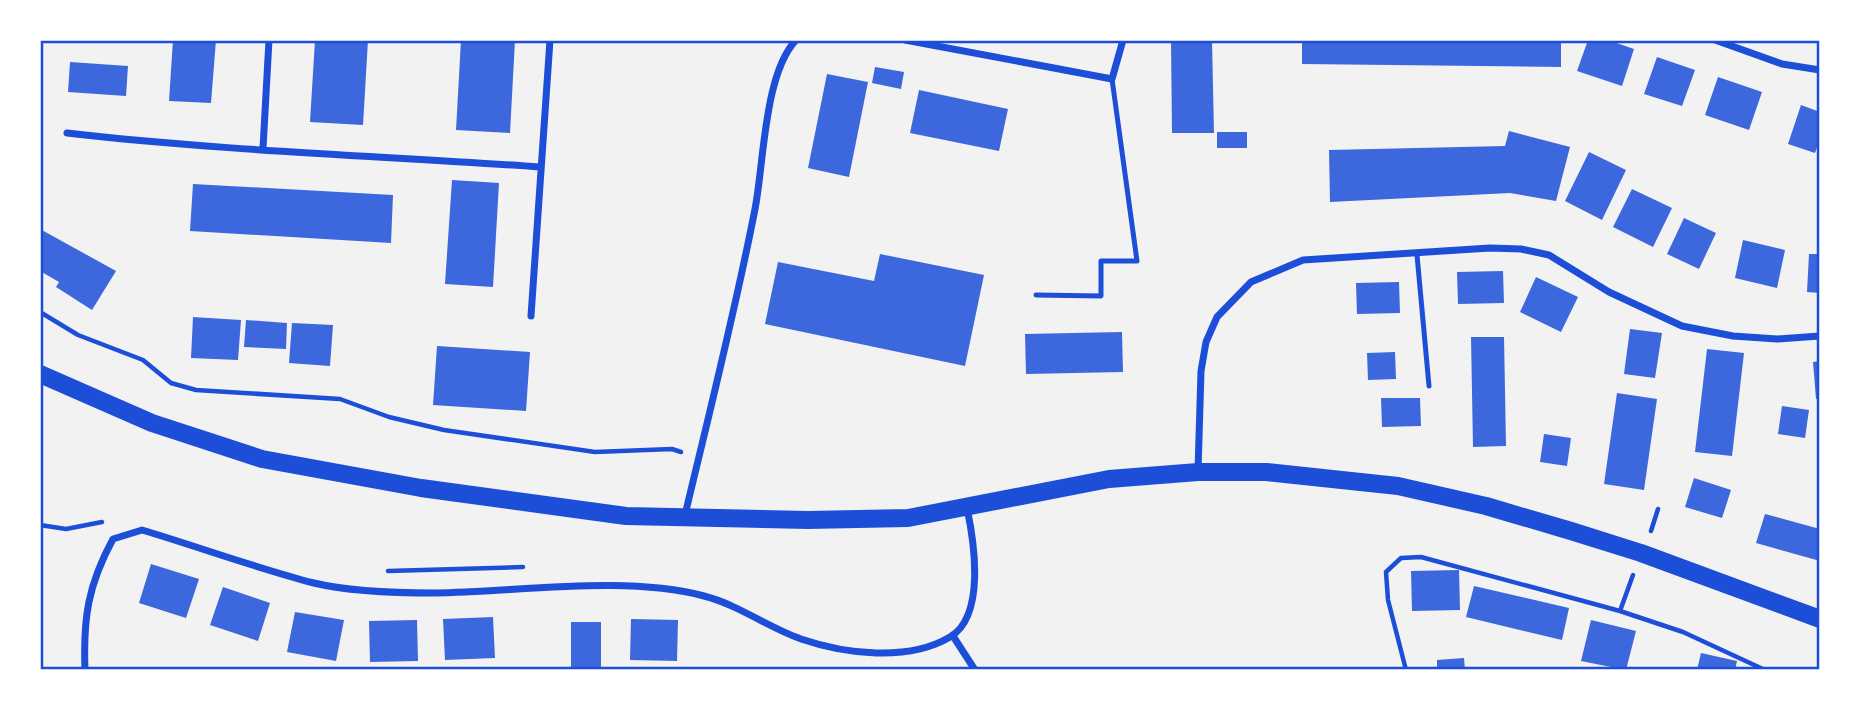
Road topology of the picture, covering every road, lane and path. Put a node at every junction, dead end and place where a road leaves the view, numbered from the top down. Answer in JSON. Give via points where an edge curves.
{"nodes":[{"id":1,"x":269,"y":40,"type":"edge"},
{"id":2,"x":550,"y":40,"type":"edge"},
{"id":3,"x":796,"y":40,"type":"edge"},
{"id":4,"x":905,"y":40,"type":"edge"},
{"id":5,"x":1123,"y":40,"type":"edge"},
{"id":6,"x":1715,"y":40,"type":"edge"},
{"id":7,"x":1820,"y":70,"type":"edge"},
{"id":8,"x":1112,"y":79,"type":"junction"},
{"id":9,"x":67,"y":133,"type":"dead end"},
{"id":10,"x":263,"y":148,"type":"junction"},
{"id":11,"x":540,"y":167,"type":"junction"},
{"id":12,"x":1418,"y":255,"type":"junction"},
{"id":13,"x":1036,"y":295,"type":"dead end"},
{"id":14,"x":40,"y":312,"type":"edge"},
{"id":15,"x":531,"y":316,"type":"dead end"},
{"id":16,"x":1820,"y":336,"type":"edge"},
{"id":17,"x":40,"y":374,"type":"edge"},
{"id":18,"x":1429,"y":386,"type":"dead end"},
{"id":19,"x":698,"y":457,"type":"junction"},
{"id":20,"x":1198,"y":472,"type":"junction"},
{"id":21,"x":967,"y":508,"type":"junction"},
{"id":22,"x":1658,"y":509,"type":"dead end"},
{"id":23,"x":685,"y":516,"type":"junction"},
{"id":24,"x":112,"y":517,"type":"dead end"},
{"id":25,"x":1654,"y":522,"type":"dead end"},
{"id":26,"x":40,"y":525,"type":"edge"},
{"id":27,"x":1641,"y":553,"type":"junction"},
{"id":28,"x":386,"y":571,"type":"dead end"},
{"id":29,"x":537,"y":589,"type":"junction"},
{"id":30,"x":1620,"y":611,"type":"junction"},
{"id":31,"x":1820,"y":620,"type":"edge"},
{"id":32,"x":953,"y":636,"type":"junction"},
{"id":33,"x":85,"y":670,"type":"edge"},
{"id":34,"x":975,"y":670,"type":"edge"},
{"id":35,"x":1406,"y":670,"type":"edge"},
{"id":36,"x":1765,"y":670,"type":"edge"}],
"edges":[{"from":1,"to":10,"type":"street"},
{"from":2,"to":11,"type":"street"},
{"from":3,"to":19,"type":"street","via":[[771,96],[756,207]]},
{"from":4,"to":8,"type":"street"},
{"from":5,"to":8,"type":"street"},
{"from":6,"to":7,"type":"street","via":[[1782,64]]},
{"from":8,"to":13,"type":"lane","via":[[1137,261],[1101,261],[1101,296]]},
{"from":9,"to":10,"type":"street","via":[[171,145]]},
{"from":10,"to":11,"type":"street"},
{"from":11,"to":15,"type":"street"},
{"from":12,"to":16,"type":"street","via":[[1490,248],[1530,251],[1549,255],[1609,292],[1682,326],[1733,336]]},
{"from":12,"to":18,"type":"lane"},
{"from":12,"to":20,"type":"street","via":[[1303,260],[1251,282],[1217,317],[1206,342]]},
{"from":14,"to":19,"type":"path","via":[[78,335],[143,360],[171,383],[196,390],[340,399],[444,430],[595,452],[672,449]]},
{"from":17,"to":23,"type":"main road","via":[[152,423],[262,459],[421,488],[626,516]]},
{"from":19,"to":23,"type":"street"},
{"from":20,"to":21,"type":"main road","via":[[1108,479]]},
{"from":20,"to":27,"type":"main road","via":[[1266,472],[1398,486],[1486,506]]},
{"from":21,"to":23,"type":"main road","via":[[908,518]]},
{"from":21,"to":32,"type":"street","via":[[975,561],[973,596],[963,624]]},
{"from":22,"to":25,"type":"path"},
{"from":24,"to":26,"type":"path","via":[[94,526]]},
{"from":27,"to":30,"type":"path"},
{"from":27,"to":31,"type":"main road"},
{"from":28,"to":29,"type":"path","via":[[537,567]]},
{"from":29,"to":32,"type":"street","via":[[610,587],[705,596],[799,638],[844,650],[907,651]]},
{"from":29,"to":33,"type":"street","via":[[435,593],[316,583],[142,530],[113,539],[95,573],[83,624]]},
{"from":30,"to":35,"type":"path","via":[[1421,557],[1401,558],[1386,572],[1388,600]]},
{"from":30,"to":36,"type":"path","via":[[1683,632]]},
{"from":32,"to":34,"type":"street"}]}
